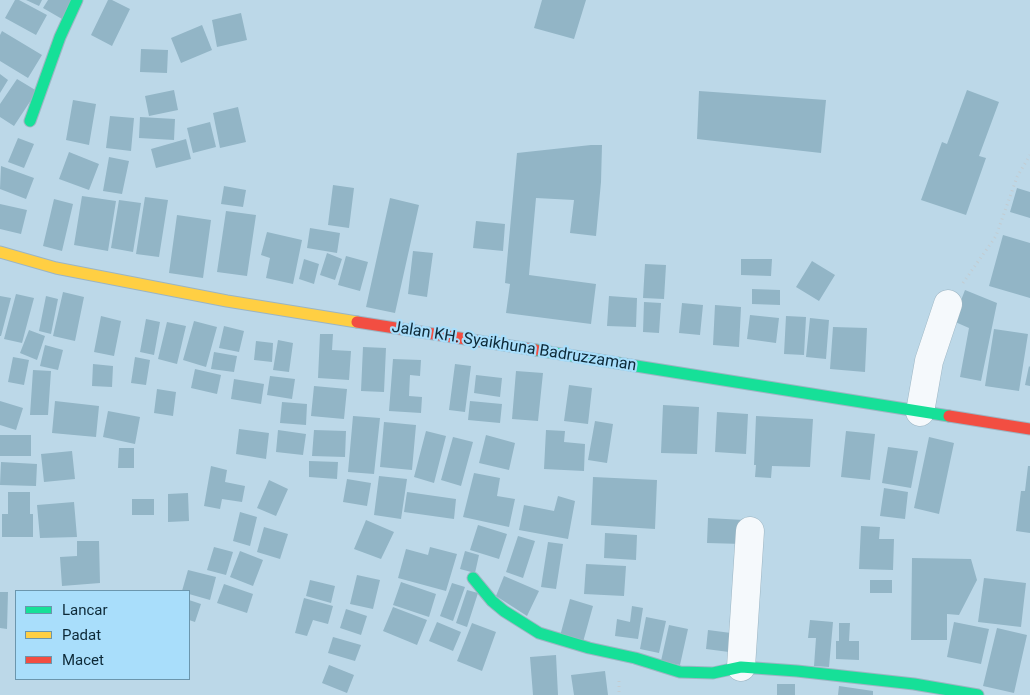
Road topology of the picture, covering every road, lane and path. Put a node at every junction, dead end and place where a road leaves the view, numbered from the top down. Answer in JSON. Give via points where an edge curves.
{"nodes":[{"id":1,"x":77,"y":0,"type":"edge"},
{"id":2,"x":30,"y":121,"type":"dead end"},
{"id":3,"x":1030,"y":155,"type":"edge"},
{"id":4,"x":0,"y":252,"type":"edge"},
{"id":5,"x":948,"y":304,"type":"joint"},
{"id":6,"x":920,"y":412,"type":"junction"},
{"id":7,"x":1030,"y":429,"type":"edge"},
{"id":8,"x":750,"y":531,"type":"dead end"},
{"id":9,"x":473,"y":578,"type":"dead end"},
{"id":10,"x":741,"y":668,"type":"junction"},
{"id":11,"x":978,"y":695,"type":"edge"}],
"edges":[{"from":1,"to":2,"type":"main road"},
{"from":3,"to":5,"type":"path","via":[[1017,177],[996,236]]},
{"from":4,"to":6,"type":"main road","name":"Jalan KH. Syaikhuna Badruzzaman","via":[[56,268],[227,302]]},
{"from":5,"to":6,"type":"street","via":[[929,361]]},
{"from":6,"to":7,"type":"main road","name":"Jalan KH. Syaikhuna Badruzzaman"},
{"from":8,"to":10,"type":"street"},
{"from":9,"to":10,"type":"main road","via":[[504,611],[555,639],[688,674]]},
{"from":10,"to":11,"type":"main road","via":[[821,673]]}]}
